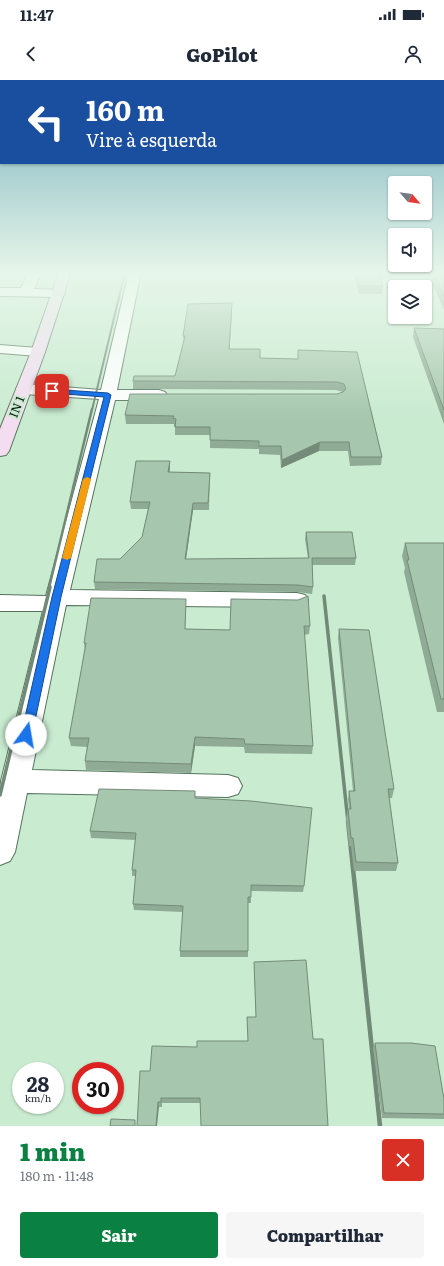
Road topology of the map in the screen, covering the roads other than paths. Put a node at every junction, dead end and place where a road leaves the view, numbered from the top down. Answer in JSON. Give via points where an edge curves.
{"nodes":[{"id":1,"x":49,"y":321,"type":"edge"},
{"id":2,"x":124,"y":321,"type":"edge"},
{"id":3,"x":0,"y":349,"type":"edge"},
{"id":4,"x":38,"y":352,"type":"junction"},
{"id":5,"x":24,"y":389,"type":"junction"},
{"id":6,"x":108,"y":395,"type":"junction"},
{"id":7,"x":171,"y":395,"type":"edge"},
{"id":8,"x":0,"y":451,"type":"edge"},
{"id":9,"x":56,"y":600,"type":"junction"},
{"id":10,"x":297,"y":600,"type":"edge"},
{"id":11,"x":0,"y":603,"type":"edge"},
{"id":12,"x":16,"y":781,"type":"junction"},
{"id":13,"x":228,"y":786,"type":"dead end"},
{"id":14,"x":0,"y":852,"type":"edge"}],
"edges":[{"from":1,"to":4,"type":"street","name":"IN 1"},
{"from":2,"to":6,"type":"street"},
{"from":3,"to":4,"type":"street"},
{"from":4,"to":5,"type":"street","name":"IN 1"},
{"from":5,"to":6,"type":"street"},
{"from":5,"to":8,"type":"street","name":"IN 1"},
{"from":6,"to":7,"type":"street"},
{"from":6,"to":9,"type":"street"},
{"from":9,"to":10,"type":"street"},
{"from":9,"to":11,"type":"street"},
{"from":9,"to":12,"type":"street"},
{"from":12,"to":13,"type":"street"},
{"from":12,"to":14,"type":"street"}]}
